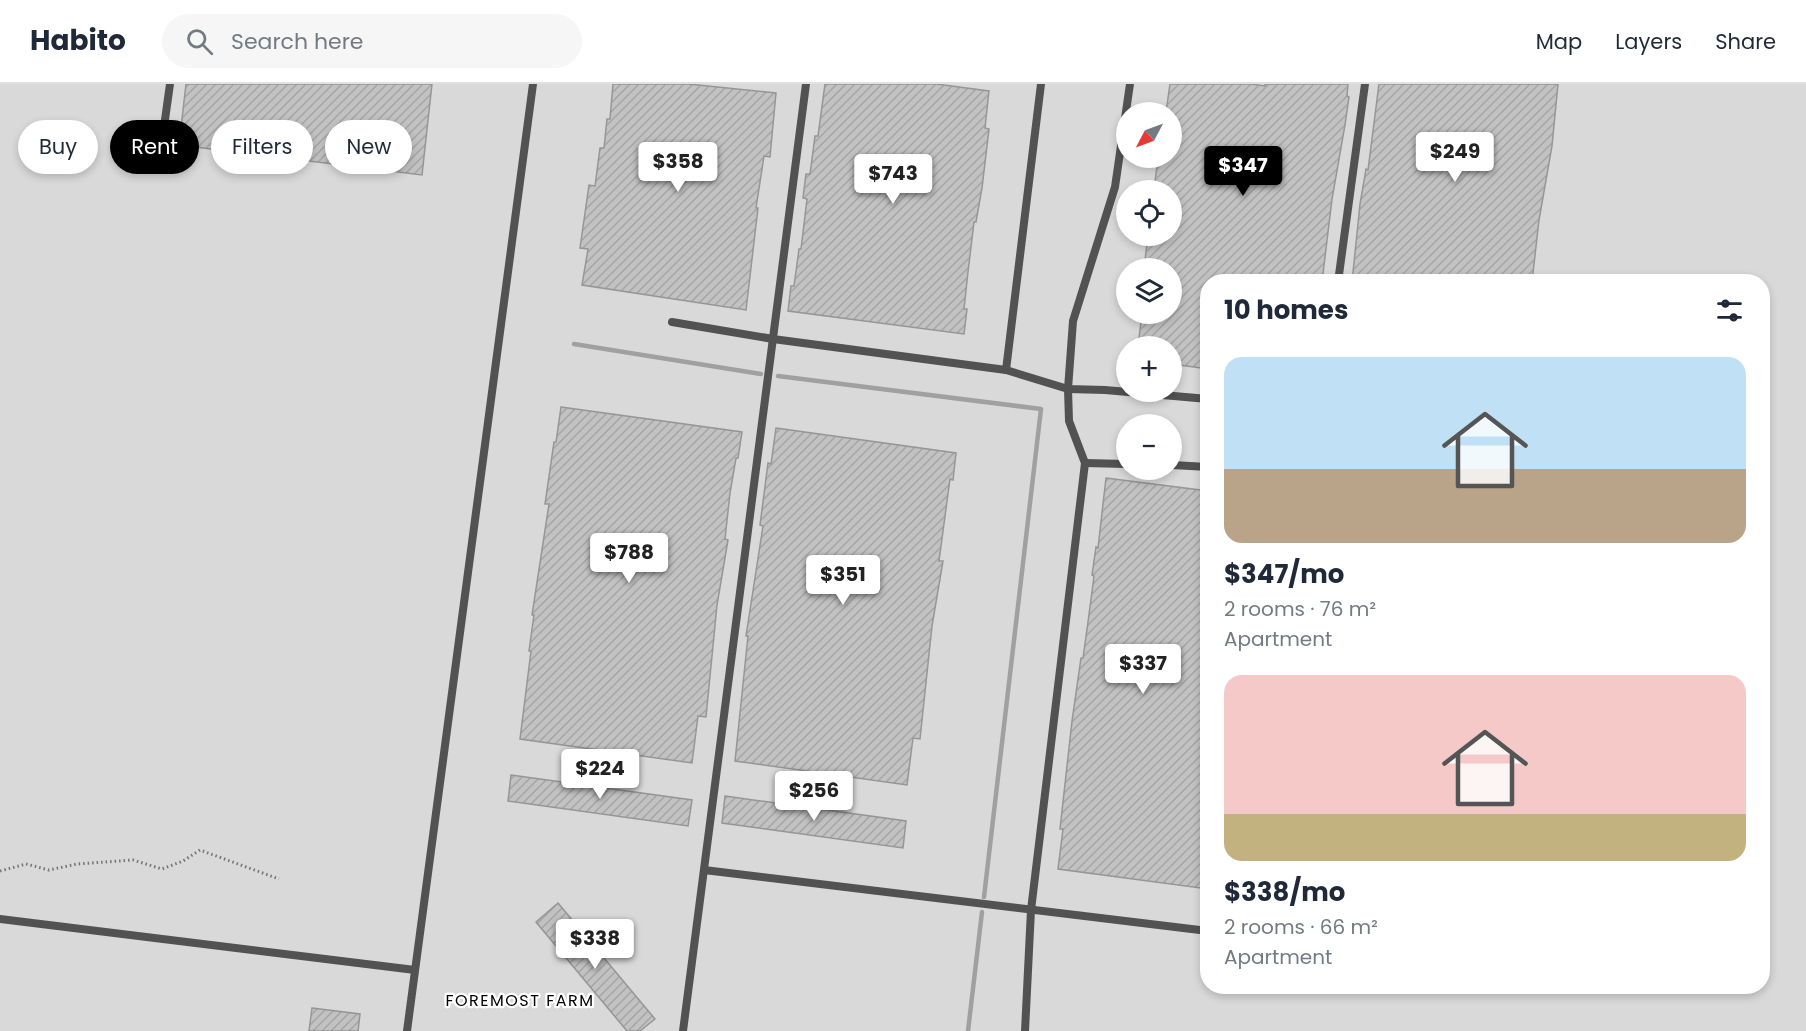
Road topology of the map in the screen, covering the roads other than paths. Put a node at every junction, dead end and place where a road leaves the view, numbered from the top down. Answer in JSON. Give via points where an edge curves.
{"nodes":[{"id":1,"x":170,"y":84,"type":"edge"},
{"id":2,"x":533,"y":84,"type":"edge"},
{"id":3,"x":806,"y":84,"type":"edge"},
{"id":4,"x":1041,"y":84,"type":"edge"},
{"id":5,"x":1130,"y":84,"type":"edge"},
{"id":6,"x":1365,"y":84,"type":"edge"},
{"id":7,"x":165,"y":120,"type":"edge"},
{"id":8,"x":1339,"y":274,"type":"edge"},
{"id":9,"x":672,"y":322,"type":"dead end"},
{"id":10,"x":773,"y":339,"type":"junction"},
{"id":11,"x":1006,"y":370,"type":"junction"},
{"id":12,"x":1068,"y":389,"type":"junction"},
{"id":13,"x":1200,"y":398,"type":"edge"},
{"id":14,"x":1085,"y":463,"type":"junction"},
{"id":15,"x":1116,"y":464,"type":"edge"},
{"id":16,"x":1182,"y":466,"type":"edge"},
{"id":17,"x":1200,"y":467,"type":"edge"},
{"id":18,"x":704,"y":870,"type":"junction"},
{"id":19,"x":1031,"y":910,"type":"junction"},
{"id":20,"x":0,"y":919,"type":"edge"},
{"id":21,"x":1200,"y":930,"type":"edge"},
{"id":22,"x":415,"y":970,"type":"junction"},
{"id":23,"x":407,"y":1031,"type":"edge"},
{"id":24,"x":683,"y":1031,"type":"edge"},
{"id":25,"x":1024,"y":1031,"type":"edge"}],
"edges":[{"from":1,"to":7,"type":"lane"},
{"from":2,"to":22,"type":"lane"},
{"from":3,"to":10,"type":"lane"},
{"from":4,"to":11,"type":"lane"},
{"from":5,"to":12,"type":"lane","via":[[1115,187],[1074,321]]},
{"from":6,"to":8,"type":"lane"},
{"from":9,"to":10,"type":"lane"},
{"from":10,"to":11,"type":"lane"},
{"from":10,"to":18,"type":"lane"},
{"from":11,"to":12,"type":"lane"},
{"from":12,"to":13,"type":"lane"},
{"from":12,"to":14,"type":"lane","via":[[1069,421]]},
{"from":14,"to":15,"type":"lane"},
{"from":14,"to":19,"type":"lane"},
{"from":16,"to":17,"type":"lane"},
{"from":18,"to":19,"type":"lane"},
{"from":18,"to":24,"type":"lane"},
{"from":19,"to":21,"type":"lane"},
{"from":19,"to":25,"type":"lane"},
{"from":20,"to":22,"type":"lane"},
{"from":22,"to":23,"type":"lane"}]}
